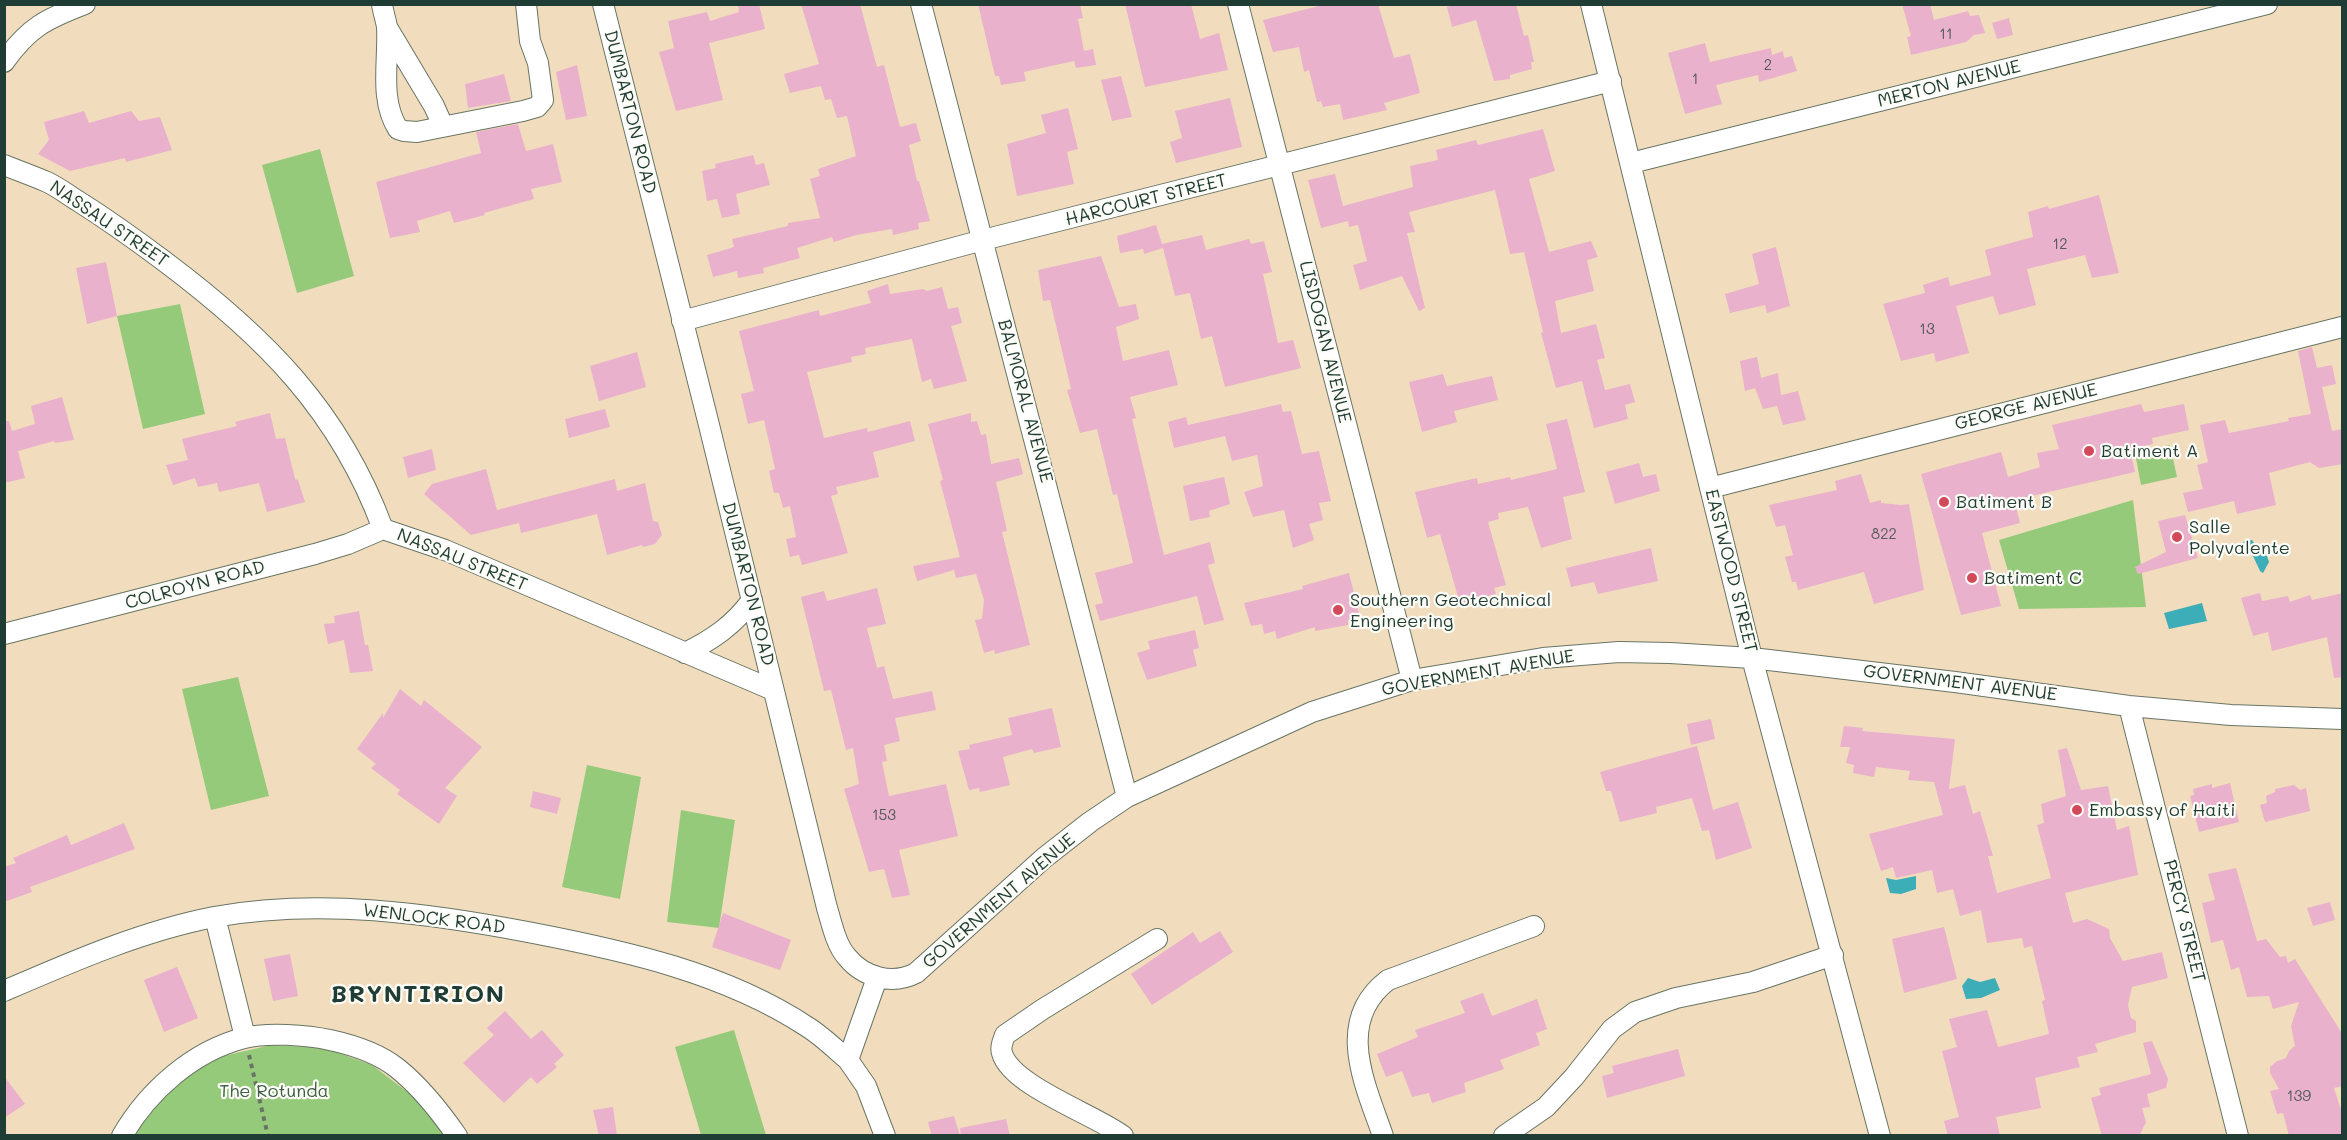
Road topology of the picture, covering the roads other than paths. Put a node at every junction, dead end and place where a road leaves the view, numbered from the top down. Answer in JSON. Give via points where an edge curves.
{"nodes":[{"id":1,"x":85,"y":4,"type":"edge"},
{"id":2,"x":382,"y":4,"type":"edge"},
{"id":3,"x":526,"y":4,"type":"edge"},
{"id":4,"x":603,"y":4,"type":"edge"},
{"id":5,"x":921,"y":4,"type":"edge"},
{"id":6,"x":1238,"y":4,"type":"edge"},
{"id":7,"x":1591,"y":4,"type":"edge"},
{"id":8,"x":2267,"y":4,"type":"edge"},
{"id":9,"x":387,"y":26,"type":"junction"},
{"id":10,"x":4,"y":62,"type":"edge"},
{"id":11,"x":1611,"y":81,"type":"junction"},
{"id":12,"x":443,"y":126,"type":"junction"},
{"id":13,"x":1631,"y":162,"type":"junction"},
{"id":14,"x":4,"y":165,"type":"edge"},
{"id":15,"x":1280,"y":166,"type":"junction"},
{"id":16,"x":983,"y":240,"type":"junction"},
{"id":17,"x":682,"y":321,"type":"junction"},
{"id":18,"x":2343,"y":327,"type":"edge"},
{"id":19,"x":1710,"y":488,"type":"junction"},
{"id":20,"x":383,"y":529,"type":"junction"},
{"id":21,"x":752,"y":600,"type":"junction"},
{"id":22,"x":4,"y":634,"type":"edge"},
{"id":23,"x":685,"y":653,"type":"junction"},
{"id":24,"x":1752,"y":658,"type":"junction"},
{"id":25,"x":1412,"y":681,"type":"junction"},
{"id":26,"x":773,"y":690,"type":"junction"},
{"id":27,"x":2129,"y":706,"type":"junction"},
{"id":28,"x":2343,"y":719,"type":"edge"},
{"id":29,"x":1127,"y":797,"type":"junction"},
{"id":30,"x":215,"y":917,"type":"junction"},
{"id":31,"x":1534,"y":926,"type":"dead end"},
{"id":32,"x":1157,"y":939,"type":"dead end"},
{"id":33,"x":1833,"y":956,"type":"junction"},
{"id":34,"x":877,"y":978,"type":"junction"},
{"id":35,"x":4,"y":991,"type":"edge"},
{"id":36,"x":245,"y":1037,"type":"junction"},
{"id":37,"x":848,"y":1060,"type":"junction"},
{"id":38,"x":122,"y":1136,"type":"edge"},
{"id":39,"x":457,"y":1136,"type":"edge"},
{"id":40,"x":885,"y":1136,"type":"edge"},
{"id":41,"x":1123,"y":1136,"type":"edge"},
{"id":42,"x":1383,"y":1136,"type":"edge"},
{"id":43,"x":1504,"y":1136,"type":"edge"},
{"id":44,"x":1880,"y":1136,"type":"edge"},
{"id":45,"x":2238,"y":1136,"type":"edge"}],
"edges":[{"from":1,"to":10,"type":"street","via":[[30,30]]},
{"from":2,"to":9,"type":"street"},
{"from":3,"to":12,"type":"street","via":[[543,100],[537,107],[523,111]]},
{"from":4,"to":17,"type":"street","name":"DUMBARTON ROAD"},
{"from":5,"to":16,"type":"street","name":"BALMORAL AVENUE"},
{"from":6,"to":15,"type":"street","name":"LISDOGAN AVENUE"},
{"from":7,"to":11,"type":"street","name":"EASTWOOD STREET"},
{"from":8,"to":13,"type":"street","name":"MERTON AVENUE"},
{"from":9,"to":12,"type":"street"},
{"from":9,"to":12,"type":"street","via":[[387,94],[398,129],[417,132]]},
{"from":11,"to":13,"type":"street","name":"EASTWOOD STREET"},
{"from":11,"to":15,"type":"street","name":"HARCOURT STREET"},
{"from":13,"to":19,"type":"street","name":"EASTWOOD STREET"},
{"from":14,"to":20,"type":"street","name":"NASSAU STREET","via":[[48,183],[122,229],[254,334],[304,387],[344,445],[367,487]]},
{"from":15,"to":16,"type":"street","name":"HARCOURT STREET"},
{"from":15,"to":25,"type":"street","name":"LISDOGAN AVENUE"},
{"from":16,"to":17,"type":"street","name":"HARCOURT STREET"},
{"from":16,"to":29,"type":"street","name":"BALMORAL AVENUE"},
{"from":17,"to":21,"type":"street","name":"DUMBARTON ROAD"},
{"from":18,"to":19,"type":"street","name":"GEORGE AVENUE"},
{"from":19,"to":24,"type":"street","name":"EASTWOOD STREET"},
{"from":20,"to":22,"type":"street","name":"COLROYN ROAD","via":[[315,554]]},
{"from":20,"to":23,"type":"street","name":"NASSAU STREET","via":[[445,550]]},
{"from":21,"to":23,"type":"street","via":[[717,636]]},
{"from":21,"to":26,"type":"street","name":"DUMBARTON ROAD"},
{"from":23,"to":26,"type":"street","name":"NASSAU STREET"},
{"from":24,"to":25,"type":"street","name":"GOVERNMENT AVENUE","via":[[1619,652],[1543,658]]},
{"from":24,"to":27,"type":"street","name":"GOVERNMENT AVENUE"},
{"from":24,"to":33,"type":"street","name":"EASTWOOD STREET"},
{"from":25,"to":29,"type":"street","name":"GOVERNMENT AVENUE","via":[[1312,712]]},
{"from":26,"to":34,"type":"street","name":"DUMBARTON ROAD","via":[[836,936],[846,957]]},
{"from":27,"to":28,"type":"street","name":"GOVERNMENT AVENUE"},
{"from":27,"to":45,"type":"street","name":"PERCY STREET"},
{"from":29,"to":34,"type":"street","name":"GOVERNMENT AVENUE","via":[[1044,858],[916,973],[896,980]]},
{"from":30,"to":35,"type":"street","name":"WENLOCK ROAD","via":[[113,947]]},
{"from":30,"to":36,"type":"street"},
{"from":30,"to":37,"type":"street","name":"WENLOCK ROAD","via":[[297,909],[370,909],[465,920],[590,944],[694,972],[761,1001],[806,1026]]},
{"from":31,"to":42,"type":"street","via":[[1388,980],[1367,1001],[1358,1023],[1359,1059]]},
{"from":32,"to":41,"type":"street","via":[[1043,1009],[1005,1035],[1002,1042],[1004,1057],[1039,1090]]},
{"from":33,"to":43,"type":"street","via":[[1753,982],[1676,998],[1635,1012],[1612,1029],[1546,1107]]},
{"from":33,"to":44,"type":"street","name":"EASTWOOD STREET"},
{"from":34,"to":37,"type":"street"},
{"from":36,"to":38,"type":"street","via":[[193,1060],[147,1099]]},
{"from":36,"to":39,"type":"street","via":[[303,1035],[354,1045],[395,1067],[432,1100]]},
{"from":37,"to":40,"type":"street","via":[[866,1086]]}]}
